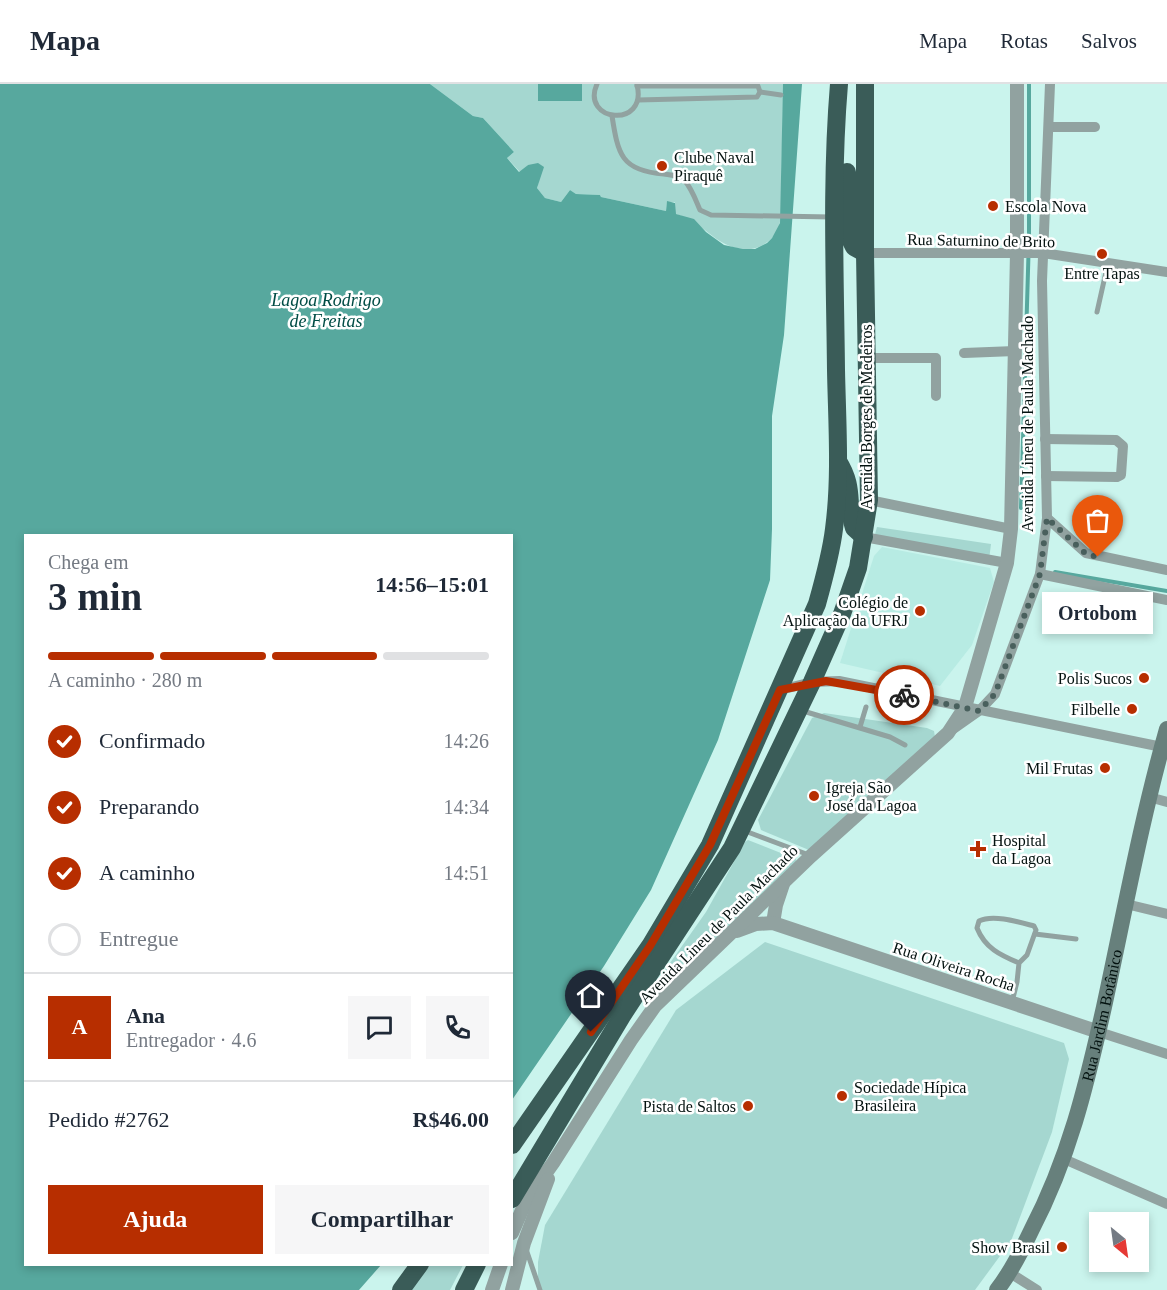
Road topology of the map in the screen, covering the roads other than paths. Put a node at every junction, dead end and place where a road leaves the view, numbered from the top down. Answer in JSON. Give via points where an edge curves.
{"nodes":[{"id":1,"x":597,"y":84,"type":"edge"},
{"id":2,"x":839,"y":84,"type":"edge"},
{"id":3,"x":865,"y":84,"type":"edge"},
{"id":4,"x":1017,"y":84,"type":"edge"},
{"id":5,"x":1050,"y":84,"type":"edge"},
{"id":6,"x":637,"y":85,"type":"edge"},
{"id":7,"x":678,"y":86,"type":"junction"},
{"id":8,"x":704,"y":86,"type":"junction"},
{"id":9,"x":728,"y":86,"type":"junction"},
{"id":10,"x":760,"y":92,"type":"junction"},
{"id":11,"x":781,"y":95,"type":"dead end"},
{"id":12,"x":702,"y":98,"type":"junction"},
{"id":13,"x":727,"y":98,"type":"junction"},
{"id":14,"x":678,"y":99,"type":"junction"},
{"id":15,"x":638,"y":100,"type":"junction"},
{"id":16,"x":838,"y":102,"type":"junction"},
{"id":17,"x":612,"y":116,"type":"junction"},
{"id":18,"x":1049,"y":127,"type":"junction"},
{"id":19,"x":1095,"y":127,"type":"dead end"},
{"id":20,"x":829,"y":217,"type":"junction"},
{"id":21,"x":865,"y":253,"type":"junction"},
{"id":22,"x":1018,"y":253,"type":"junction"},
{"id":23,"x":1042,"y":254,"type":"junction"},
{"id":24,"x":1108,"y":263,"type":"junction"},
{"id":25,"x":1167,"y":272,"type":"edge"},
{"id":26,"x":1097,"y":312,"type":"dead end"},
{"id":27,"x":1015,"y":351,"type":"junction"},
{"id":28,"x":964,"y":353,"type":"dead end"},
{"id":29,"x":866,"y":358,"type":"junction"},
{"id":30,"x":936,"y":396,"type":"dead end"},
{"id":31,"x":1045,"y":439,"type":"junction"},
{"id":32,"x":837,"y":459,"type":"junction"},
{"id":33,"x":1046,"y":476,"type":"junction"},
{"id":34,"x":869,"y":500,"type":"junction"},
{"id":35,"x":1047,"y":518,"type":"junction"},
{"id":36,"x":1011,"y":529,"type":"junction"},
{"id":37,"x":864,"y":537,"type":"junction"},
{"id":38,"x":1007,"y":563,"type":"junction"},
{"id":39,"x":1167,"y":570,"type":"edge"},
{"id":40,"x":1040,"y":574,"type":"junction"},
{"id":41,"x":1167,"y":600,"type":"edge"},
{"id":42,"x":812,"y":682,"type":"junction"},
{"id":43,"x":780,"y":690,"type":"junction"},
{"id":44,"x":866,"y":707,"type":"dead end"},
{"id":45,"x":972,"y":709,"type":"junction"},
{"id":46,"x":798,"y":710,"type":"junction"},
{"id":47,"x":860,"y":727,"type":"junction"},
{"id":48,"x":1167,"y":729,"type":"edge"},
{"id":49,"x":905,"y":745,"type":"dead end"},
{"id":50,"x":1162,"y":747,"type":"junction"},
{"id":51,"x":1149,"y":797,"type":"junction"},
{"id":52,"x":1167,"y":802,"type":"edge"},
{"id":53,"x":740,"y":829,"type":"junction"},
{"id":54,"x":811,"y":856,"type":"junction"},
{"id":55,"x":784,"y":882,"type":"junction"},
{"id":56,"x":1126,"y":904,"type":"junction"},
{"id":57,"x":1167,"y":914,"type":"edge"},
{"id":58,"x":773,"y":923,"type":"junction"},
{"id":59,"x":730,"y":934,"type":"junction"},
{"id":60,"x":1035,"y":934,"type":"junction"},
{"id":61,"x":1076,"y":939,"type":"dead end"},
{"id":62,"x":1019,"y":963,"type":"junction"},
{"id":63,"x":1012,"y":1002,"type":"junction"},
{"id":64,"x":1099,"y":1032,"type":"junction"},
{"id":65,"x":1167,"y":1054,"type":"edge"},
{"id":66,"x":513,"y":1144,"type":"edge"},
{"id":67,"x":1064,"y":1159,"type":"junction"},
{"id":68,"x":554,"y":1163,"type":"junction"},
{"id":69,"x":513,"y":1197,"type":"edge"},
{"id":70,"x":1167,"y":1204,"type":"edge"},
{"id":71,"x":513,"y":1231,"type":"edge"},
{"id":72,"x":524,"y":1243,"type":"junction"},
{"id":73,"x":419,"y":1266,"type":"edge"},
{"id":74,"x":476,"y":1266,"type":"edge"},
{"id":75,"x":500,"y":1266,"type":"edge"},
{"id":76,"x":509,"y":1266,"type":"edge"},
{"id":77,"x":1010,"y":1274,"type":"junction"},
{"id":78,"x":401,"y":1290,"type":"edge"},
{"id":79,"x":464,"y":1290,"type":"edge"},
{"id":80,"x":492,"y":1290,"type":"edge"},
{"id":81,"x":510,"y":1290,"type":"edge"},
{"id":82,"x":540,"y":1290,"type":"edge"},
{"id":83,"x":998,"y":1290,"type":"edge"},
{"id":84,"x":1038,"y":1290,"type":"edge"}],
"edges":[{"from":1,"to":17,"type":"lane","via":[[596,103]]},
{"from":2,"to":16,"type":"highway","name":"Avenida Borges de Medeiros"},
{"from":3,"to":21,"type":"highway","name":"Avenida Borges de Medeiros"},
{"from":4,"to":22,"type":"street","name":"Avenida Lineu de Paula Machado"},
{"from":5,"to":18,"type":"street","name":"Avenida Lineu de Paula Machado"},
{"from":6,"to":7,"type":"lane"},
{"from":6,"to":15,"type":"lane"},
{"from":7,"to":8,"type":"lane"},
{"from":7,"to":14,"type":"lane"},
{"from":8,"to":9,"type":"lane"},
{"from":8,"to":12,"type":"lane"},
{"from":9,"to":10,"type":"lane","via":[[758,86]]},
{"from":9,"to":13,"type":"lane"},
{"from":10,"to":11,"type":"lane"},
{"from":10,"to":13,"type":"lane","via":[[757,97]]},
{"from":12,"to":13,"type":"lane"},
{"from":12,"to":14,"type":"lane"},
{"from":14,"to":15,"type":"lane"},
{"from":15,"to":17,"type":"lane","via":[[625,115]]},
{"from":16,"to":20,"type":"highway","name":"Avenida Borges de Medeiros"},
{"from":16,"to":21,"type":"highway","via":[[845,142],[849,237],[854,247]]},
{"from":17,"to":20,"type":"lane","via":[[620,152],[628,162],[646,173],[680,177],[700,210],[711,215]]},
{"from":18,"to":19,"type":"street"},
{"from":18,"to":23,"type":"street","name":"Avenida Lineu de Paula Machado"},
{"from":20,"to":32,"type":"highway","name":"Avenida Borges de Medeiros"},
{"from":21,"to":22,"type":"street","name":"Rua Saturnino de Brito"},
{"from":21,"to":29,"type":"highway","name":"Avenida Borges de Medeiros"},
{"from":22,"to":23,"type":"street","name":"Rua Saturnino de Brito"},
{"from":22,"to":27,"type":"street","name":"Avenida Lineu de Paula Machado"},
{"from":23,"to":24,"type":"street","name":"Rua Saturnino de Brito"},
{"from":23,"to":31,"type":"street","name":"Avenida Lineu de Paula Machado"},
{"from":24,"to":25,"type":"street","name":"Rua Saturnino de Brito"},
{"from":24,"to":26,"type":"lane"},
{"from":27,"to":28,"type":"street"},
{"from":27,"to":36,"type":"street","name":"Avenida Lineu de Paula Machado"},
{"from":29,"to":30,"type":"street","via":[[936,358]]},
{"from":29,"to":34,"type":"highway","name":"Avenida Borges de Medeiros"},
{"from":31,"to":33,"type":"street","name":"Avenida Lineu de Paula Machado"},
{"from":31,"to":33,"type":"street","via":[[1116,440],[1123,446],[1121,475],[1117,477]]},
{"from":32,"to":37,"type":"highway","via":[[849,484],[854,528]]},
{"from":32,"to":43,"type":"highway","name":"Avenida Borges de Medeiros","via":[[834,528],[826,570],[817,604]]},
{"from":33,"to":35,"type":"street","name":"Avenida Lineu de Paula Machado"},
{"from":34,"to":36,"type":"street"},
{"from":34,"to":37,"type":"highway","name":"Avenida Borges de Medeiros"},
{"from":35,"to":39,"type":"street","via":[[1086,554]]},
{"from":35,"to":40,"type":"street","name":"Avenida Lineu de Paula Machado"},
{"from":36,"to":38,"type":"street","name":"Avenida Lineu de Paula Machado"},
{"from":37,"to":38,"type":"street"},
{"from":37,"to":42,"type":"highway","name":"Avenida Borges de Medeiros","via":[[842,614]]},
{"from":38,"to":45,"type":"street","name":"Avenida Lineu de Paula Machado"},
{"from":40,"to":41,"type":"street"},
{"from":40,"to":45,"type":"street","name":"Avenida Lineu de Paula Machado","via":[[995,694]]},
{"from":42,"to":43,"type":"street"},
{"from":42,"to":45,"type":"street","via":[[839,681]]},
{"from":42,"to":46,"type":"highway","name":"Avenida Borges de Medeiros"},
{"from":43,"to":66,"type":"highway","name":"Avenida Borges de Medeiros","via":[[710,845],[650,946]]},
{"from":44,"to":47,"type":"lane"},
{"from":45,"to":50,"type":"street"},
{"from":45,"to":54,"type":"street","name":"Avenida Lineu de Paula Machado"},
{"from":46,"to":47,"type":"lane"},
{"from":46,"to":53,"type":"highway","name":"Avenida Borges de Medeiros"},
{"from":47,"to":49,"type":"lane"},
{"from":48,"to":50,"type":"main road","name":"Rua Jardim Botânico"},
{"from":50,"to":51,"type":"main road","name":"Rua Jardim Botânico"},
{"from":51,"to":52,"type":"street"},
{"from":51,"to":56,"type":"main road","name":"Rua Jardim Botânico"},
{"from":53,"to":54,"type":"lane"},
{"from":53,"to":69,"type":"highway","name":"Avenida Borges de Medeiros","via":[[732,848],[622,1016]]},
{"from":54,"to":55,"type":"street","name":"Avenida Lineu de Paula Machado"},
{"from":55,"to":58,"type":"street"},
{"from":55,"to":59,"type":"street","name":"Avenida Lineu de Paula Machado"},
{"from":56,"to":57,"type":"street"},
{"from":56,"to":64,"type":"main road","name":"Rua Jardim Botânico"},
{"from":58,"to":59,"type":"street","name":"Rua Oliveira Rocha","via":[[756,924]]},
{"from":58,"to":63,"type":"street","name":"Rua Oliveira Rocha"},
{"from":59,"to":68,"type":"street","name":"Avenida Lineu de Paula Machado","via":[[655,1006]]},
{"from":60,"to":61,"type":"lane"},
{"from":60,"to":62,"type":"lane","via":[[1027,955]]},
{"from":60,"to":62,"type":"lane","via":[[1034,926],[1029,924],[989,918],[979,921],[982,940],[997,954]]},
{"from":62,"to":63,"type":"lane"},
{"from":63,"to":64,"type":"street","name":"Rua Oliveira Rocha"},
{"from":64,"to":65,"type":"street","name":"Rua Oliveira Rocha"},
{"from":64,"to":67,"type":"main road","name":"Rua Jardim Botânico"},
{"from":67,"to":70,"type":"street"},
{"from":67,"to":77,"type":"main road","name":"Rua Jardim Botânico"},
{"from":68,"to":71,"type":"street","name":"Avenida Lineu de Paula Machado","via":[[526,1201]]},
{"from":68,"to":72,"type":"street"},
{"from":72,"to":81,"type":"street"},
{"from":72,"to":82,"type":"lane"},
{"from":73,"to":78,"type":"highway"},
{"from":74,"to":79,"type":"highway"},
{"from":75,"to":80,"type":"street"},
{"from":76,"to":81,"type":"street"},
{"from":77,"to":83,"type":"main road","name":"Rua Jardim Botânico"},
{"from":77,"to":84,"type":"street"}]}
